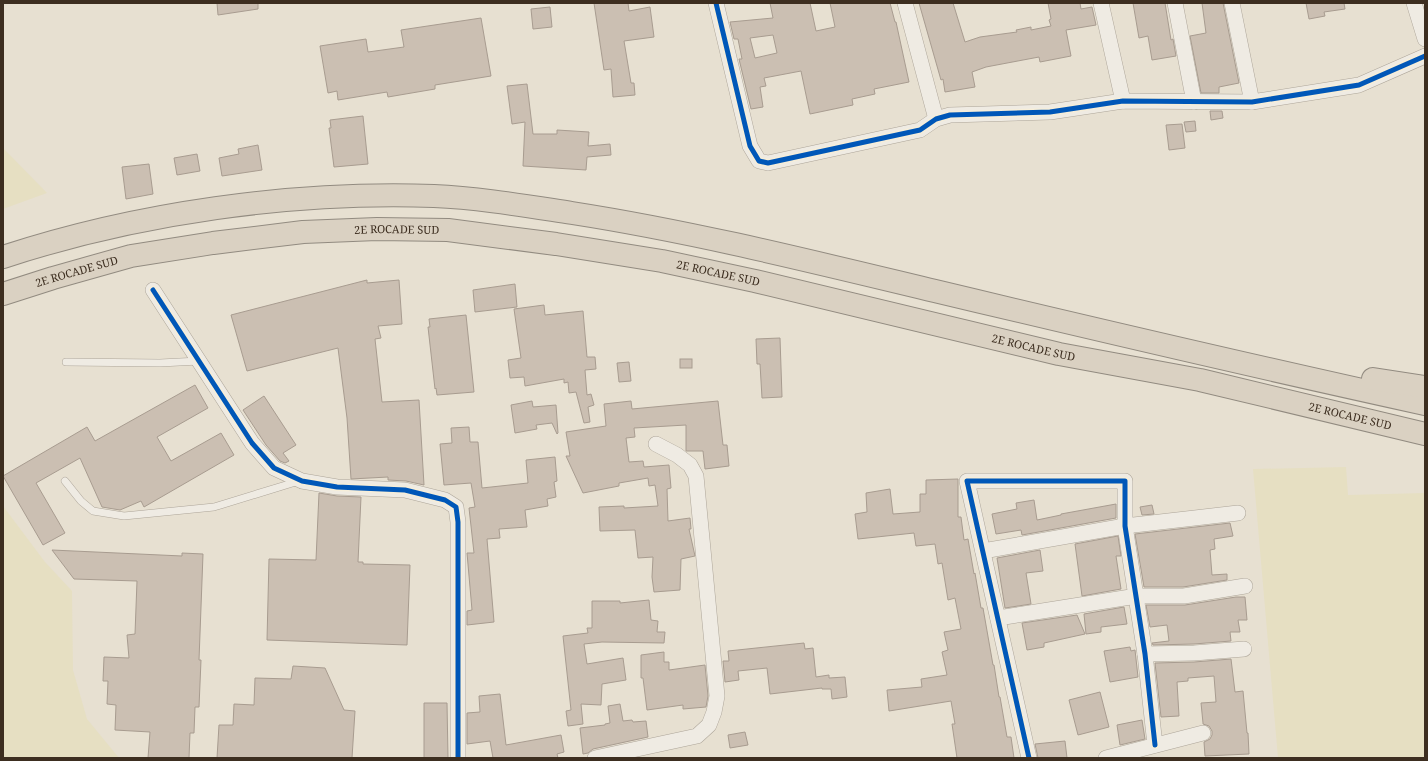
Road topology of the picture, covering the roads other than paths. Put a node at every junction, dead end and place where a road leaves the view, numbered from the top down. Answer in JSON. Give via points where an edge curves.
{"nodes":[{"id":1,"x":716,"y":3,"type":"edge"},
{"id":2,"x":905,"y":3,"type":"edge"},
{"id":3,"x":1101,"y":3,"type":"edge"},
{"id":4,"x":1175,"y":3,"type":"edge"},
{"id":5,"x":1232,"y":3,"type":"edge"},
{"id":6,"x":1414,"y":3,"type":"edge"},
{"id":7,"x":1425,"y":39,"type":"edge"},
{"id":8,"x":1425,"y":56,"type":"edge"},
{"id":9,"x":1123,"y":101,"type":"junction"},
{"id":10,"x":1194,"y":102,"type":"junction"},
{"id":11,"x":1252,"y":102,"type":"junction"},
{"id":12,"x":936,"y":119,"type":"junction"},
{"id":13,"x":3,"y":257,"type":"edge"},
{"id":14,"x":153,"y":290,"type":"dead end"},
{"id":15,"x":3,"y":294,"type":"edge"},
{"id":16,"x":1208,"y":354,"type":"junction"},
{"id":17,"x":199,"y":361,"type":"junction"},
{"id":18,"x":66,"y":362,"type":"dead end"},
{"id":19,"x":1425,"y":387,"type":"edge"},
{"id":20,"x":1425,"y":404,"type":"edge"},
{"id":21,"x":1425,"y":434,"type":"edge"},
{"id":22,"x":656,"y":444,"type":"dead end"},
{"id":23,"x":65,"y":481,"type":"dead end"},
{"id":24,"x":302,"y":481,"type":"junction"},
{"id":25,"x":1238,"y":513,"type":"dead end"},
{"id":26,"x":1125,"y":526,"type":"junction"},
{"id":27,"x":983,"y":551,"type":"junction"},
{"id":28,"x":1244,"y":586,"type":"dead end"},
{"id":29,"x":1137,"y":596,"type":"junction"},
{"id":30,"x":998,"y":618,"type":"junction"},
{"id":31,"x":1244,"y":649,"type":"dead end"},
{"id":32,"x":1145,"y":654,"type":"junction"},
{"id":33,"x":1203,"y":733,"type":"dead end"},
{"id":34,"x":1155,"y":745,"type":"junction"},
{"id":35,"x":458,"y":758,"type":"edge"},
{"id":36,"x":594,"y":758,"type":"edge"},
{"id":37,"x":1029,"y":758,"type":"edge"},
{"id":38,"x":1106,"y":758,"type":"edge"}],
"edges":[{"from":1,"to":12,"type":"street","via":[[750,146],[759,161],[768,163],[920,130]]},
{"from":2,"to":12,"type":"street"},
{"from":3,"to":9,"type":"street"},
{"from":4,"to":10,"type":"street"},
{"from":5,"to":11,"type":"street"},
{"from":6,"to":7,"type":"street"},
{"from":8,"to":11,"type":"street","via":[[1359,85]]},
{"from":9,"to":10,"type":"street"},
{"from":9,"to":12,"type":"street","via":[[1050,112],[950,115]]},
{"from":10,"to":11,"type":"street"},
{"from":13,"to":16,"type":"highway","via":[[95,231],[231,207],[371,196],[436,196],[502,202],[699,235]]},
{"from":14,"to":17,"type":"street"},
{"from":15,"to":21,"type":"highway","name":"2E ROCADE SUD","via":[[131,256],[213,243],[303,232],[448,230],[556,244],[669,263],[755,281],[1059,354],[1200,380]]},
{"from":16,"to":19,"type":"highway"},
{"from":16,"to":20,"type":"highway"},
{"from":17,"to":18,"type":"lane"},
{"from":17,"to":24,"type":"street","via":[[252,443],[274,468]]},
{"from":22,"to":36,"type":"street","via":[[678,455],[690,465],[696,476],[717,696],[714,712],[709,725],[697,736]]},
{"from":23,"to":24,"type":"lane","via":[[93,511],[124,516],[214,507]]},
{"from":24,"to":35,"type":"street","via":[[337,487],[405,490],[445,500],[456,507]]},
{"from":25,"to":26,"type":"street"},
{"from":26,"to":27,"type":"street"},
{"from":26,"to":27,"type":"street","via":[[1125,481],[967,481]]},
{"from":26,"to":29,"type":"street"},
{"from":27,"to":30,"type":"street"},
{"from":28,"to":29,"type":"street","via":[[1184,596]]},
{"from":29,"to":30,"type":"street"},
{"from":29,"to":32,"type":"street"},
{"from":30,"to":37,"type":"street"},
{"from":31,"to":32,"type":"street"},
{"from":32,"to":34,"type":"street"},
{"from":33,"to":34,"type":"street"},
{"from":34,"to":38,"type":"street"}]}
